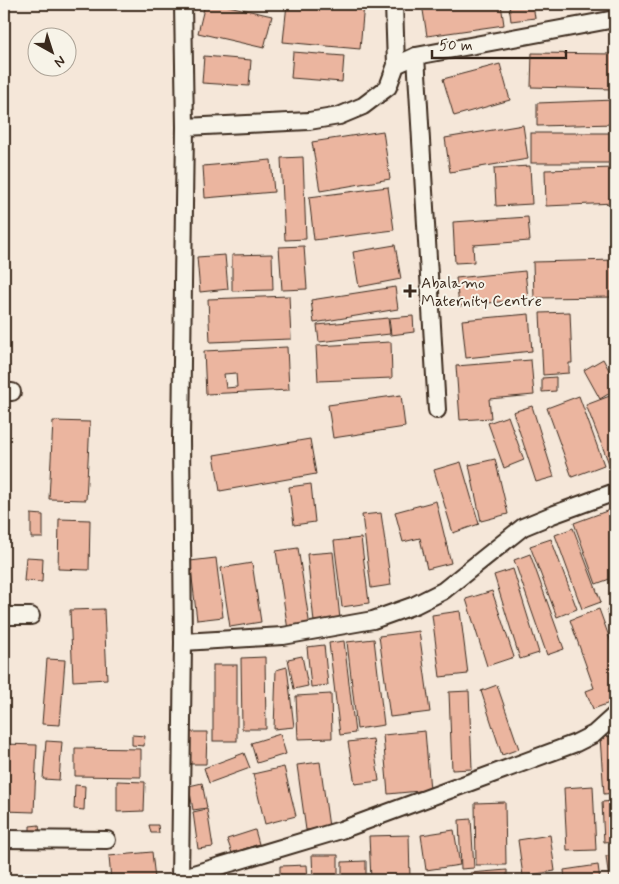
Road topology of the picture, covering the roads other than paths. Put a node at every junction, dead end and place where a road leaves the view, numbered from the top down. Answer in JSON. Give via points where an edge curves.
{"nodes":[{"id":1,"x":183,"y":4,"type":"edge"},
{"id":2,"x":394,"y":4,"type":"edge"},
{"id":3,"x":615,"y":19,"type":"edge"},
{"id":4,"x":416,"y":56,"type":"junction"},
{"id":5,"x":396,"y":65,"type":"junction"},
{"id":6,"x":184,"y":128,"type":"junction"},
{"id":7,"x":437,"y":410,"type":"dead end"},
{"id":8,"x":615,"y":492,"type":"edge"},
{"id":9,"x":4,"y":616,"type":"edge"},
{"id":10,"x":31,"y":616,"type":"dead end"},
{"id":11,"x":182,"y":642,"type":"junction"},
{"id":12,"x":615,"y":715,"type":"edge"},
{"id":13,"x":4,"y":839,"type":"edge"},
{"id":14,"x":107,"y":840,"type":"dead end"},
{"id":15,"x":180,"y":879,"type":"edge"}],
"edges":[{"from":1,"to":6,"type":"street"},
{"from":2,"to":5,"type":"street"},
{"from":3,"to":4,"type":"street"},
{"from":4,"to":5,"type":"street"},
{"from":4,"to":7,"type":"street"},
{"from":5,"to":6,"type":"street","via":[[388,87],[363,106],[339,116],[309,121]]},
{"from":6,"to":11,"type":"street","via":[[180,440]]},
{"from":8,"to":11,"type":"street","via":[[523,527],[443,591],[373,620],[283,636]]},
{"from":9,"to":10,"type":"street"},
{"from":11,"to":15,"type":"street"},
{"from":12,"to":15,"type":"street","via":[[594,734],[558,749],[341,830]]},
{"from":13,"to":14,"type":"street"}]}
